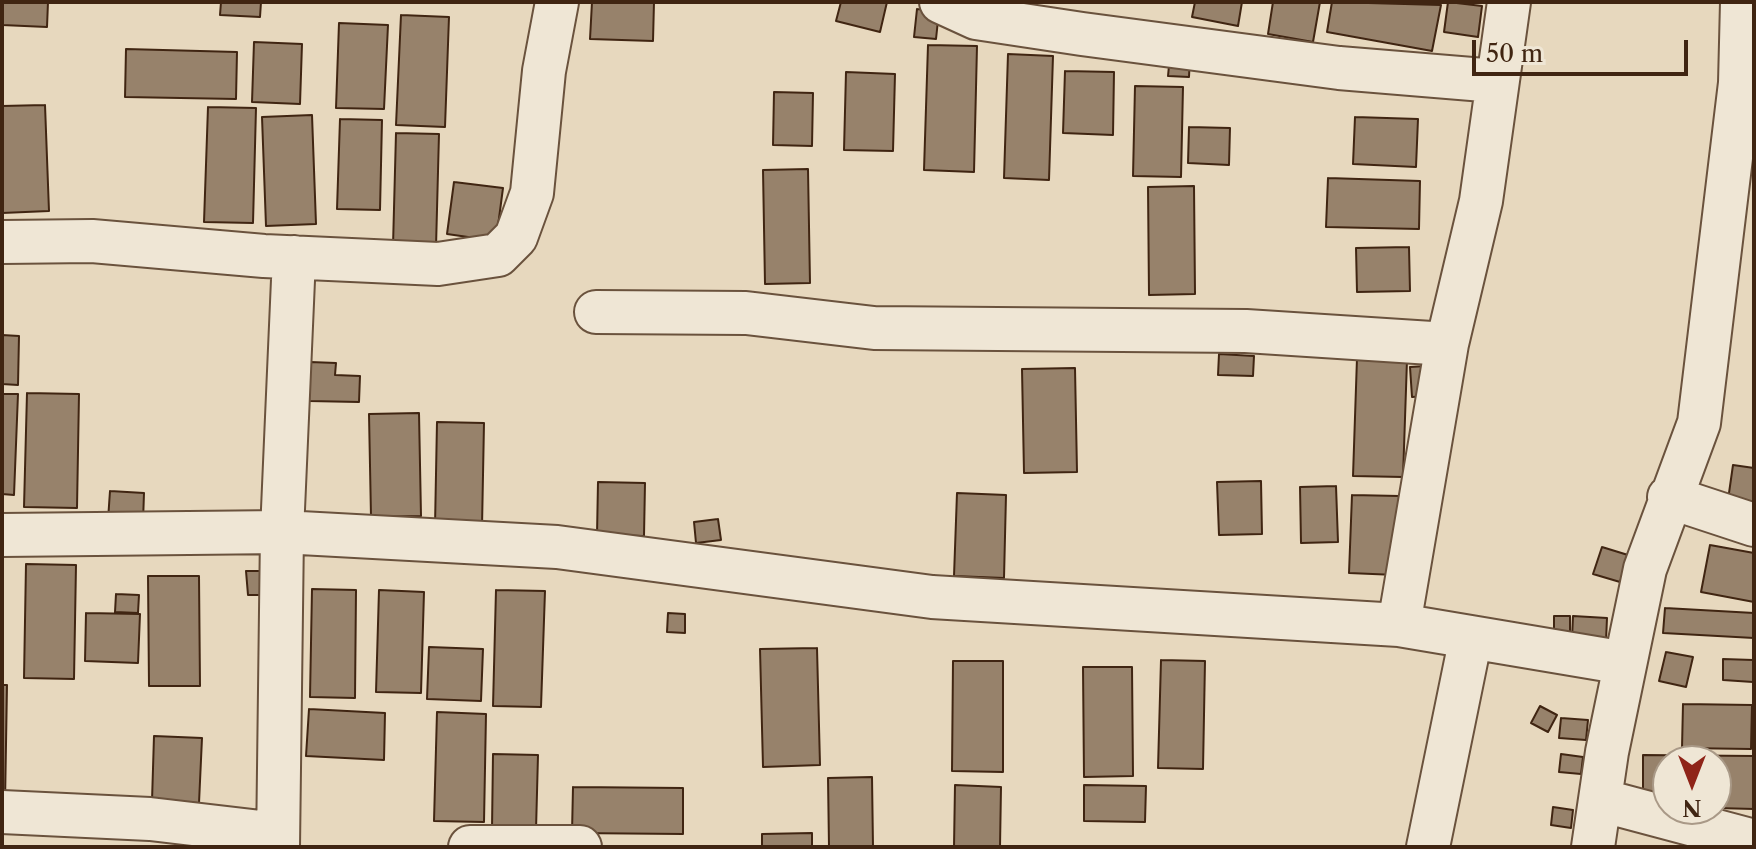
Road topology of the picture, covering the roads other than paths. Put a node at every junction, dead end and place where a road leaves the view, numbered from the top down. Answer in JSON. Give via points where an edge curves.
{"nodes":[{"id":1,"x":557,"y":2,"type":"edge"},
{"id":2,"x":941,"y":2,"type":"edge"},
{"id":3,"x":1509,"y":2,"type":"edge"},
{"id":4,"x":1742,"y":2,"type":"edge"},
{"id":5,"x":1496,"y":81,"type":"junction"},
{"id":6,"x":1739,"y":212,"type":"edge"},
{"id":7,"x":2,"y":242,"type":"edge"},
{"id":8,"x":294,"y":257,"type":"junction"},
{"id":9,"x":596,"y":312,"type":"dead end"},
{"id":10,"x":1447,"y":344,"type":"junction"},
{"id":11,"x":1669,"y":497,"type":"junction"},
{"id":12,"x":1754,"y":525,"type":"edge"},
{"id":13,"x":282,"y":532,"type":"junction"},
{"id":14,"x":2,"y":535,"type":"edge"},
{"id":15,"x":1399,"y":625,"type":"junction"},
{"id":16,"x":1471,"y":637,"type":"junction"},
{"id":17,"x":1625,"y":663,"type":"junction"},
{"id":18,"x":1600,"y":800,"type":"junction"},
{"id":19,"x":2,"y":812,"type":"edge"},
{"id":20,"x":278,"y":841,"type":"edge"},
{"id":21,"x":1754,"y":841,"type":"edge"},
{"id":22,"x":470,"y":847,"type":"edge"},
{"id":23,"x":580,"y":847,"type":"edge"},
{"id":24,"x":1428,"y":847,"type":"edge"},
{"id":25,"x":1593,"y":847,"type":"edge"}],
"edges":[{"from":1,"to":8,"type":"street","via":[[532,193],[516,237],[498,255],[438,264]]},
{"from":2,"to":5,"type":"street","via":[[976,18],[1082,34],[1339,68]]},
{"from":3,"to":5,"type":"street"},
{"from":4,"to":6,"type":"street"},
{"from":5,"to":10,"type":"street","via":[[1481,201]]},
{"from":6,"to":11,"type":"street","via":[[1699,423]]},
{"from":7,"to":8,"type":"street","via":[[92,241]]},
{"from":8,"to":13,"type":"street"},
{"from":9,"to":10,"type":"street","via":[[746,313],[874,328],[1246,331]]},
{"from":10,"to":15,"type":"street"},
{"from":11,"to":12,"type":"street"},
{"from":11,"to":17,"type":"street","via":[[1645,569]]},
{"from":13,"to":14,"type":"street"},
{"from":13,"to":15,"type":"street","via":[[557,547],[932,597]]},
{"from":13,"to":20,"type":"street"},
{"from":15,"to":16,"type":"street"},
{"from":16,"to":17,"type":"street"},
{"from":16,"to":24,"type":"street"},
{"from":17,"to":18,"type":"street"},
{"from":18,"to":21,"type":"street"},
{"from":18,"to":25,"type":"street"},
{"from":19,"to":20,"type":"street","via":[[150,819]]},
{"from":22,"to":23,"type":"street"}]}
